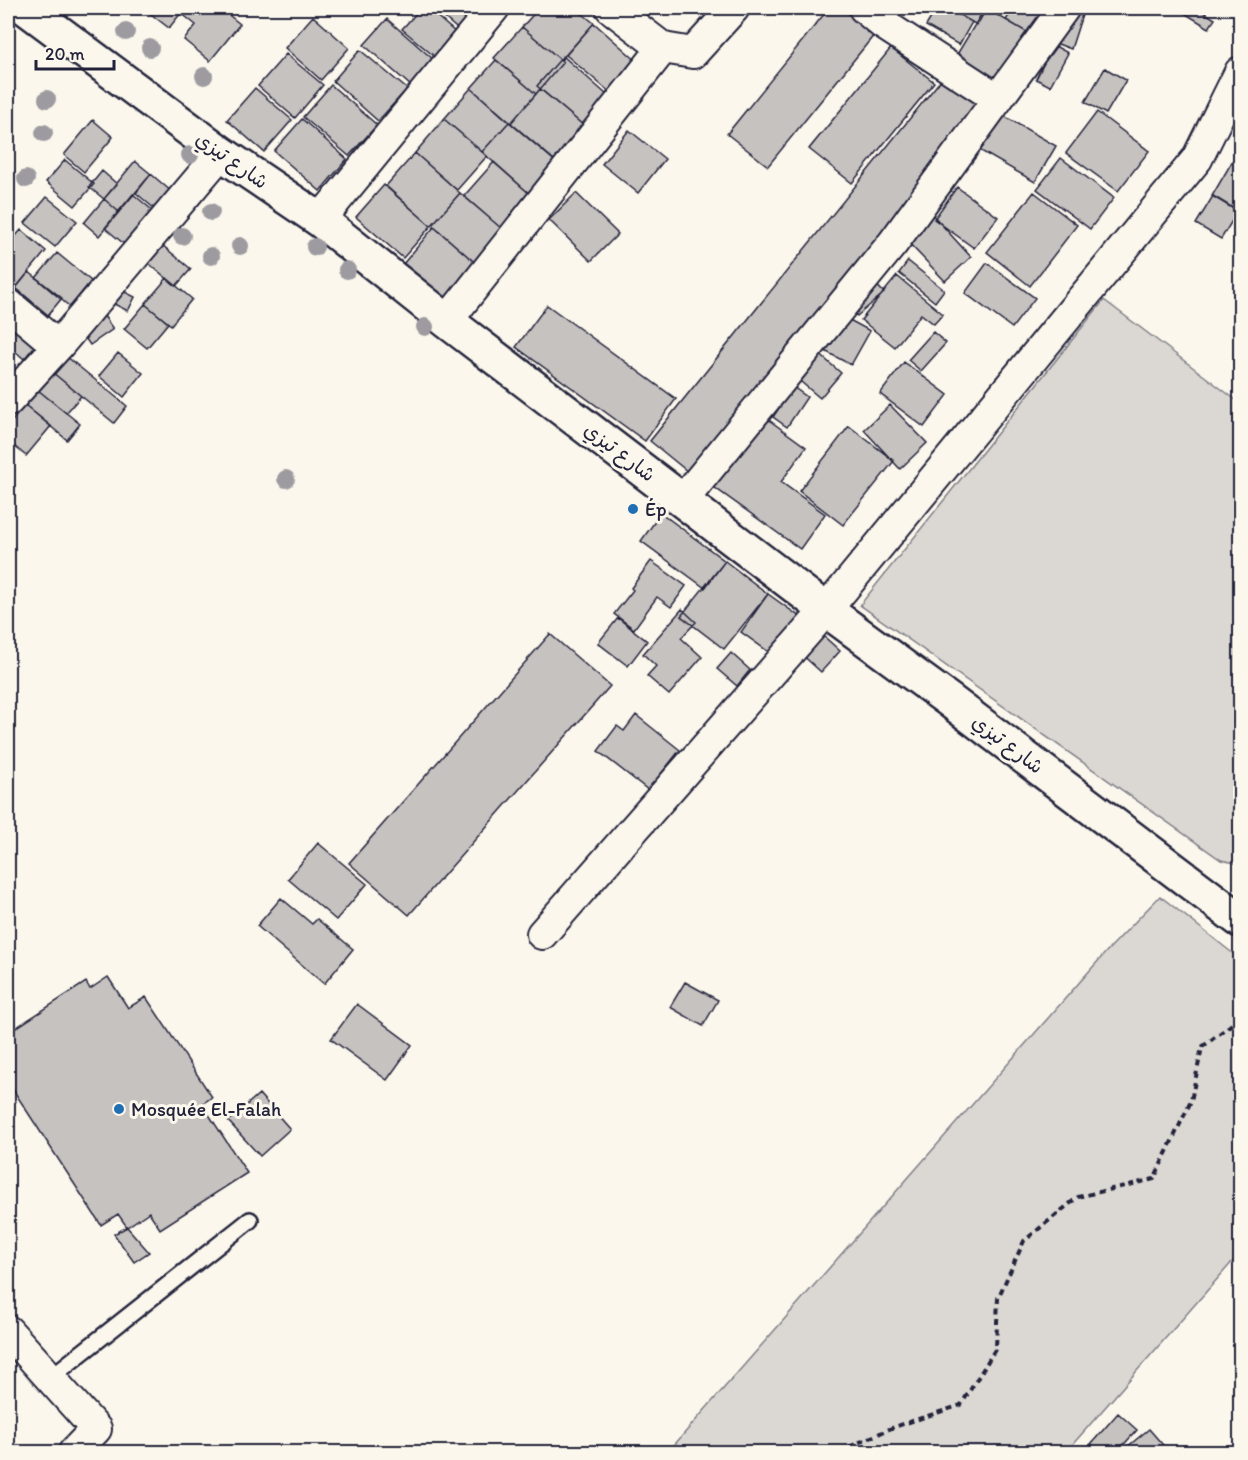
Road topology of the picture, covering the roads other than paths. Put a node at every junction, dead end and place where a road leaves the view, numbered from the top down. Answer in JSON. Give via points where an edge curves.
{"nodes":[{"id":1,"x":26,"y":8,"type":"edge"},
{"id":2,"x":495,"y":8,"type":"edge"},
{"id":3,"x":611,"y":8,"type":"edge"},
{"id":4,"x":734,"y":8,"type":"edge"},
{"id":5,"x":864,"y":8,"type":"edge"},
{"id":6,"x":1064,"y":8,"type":"edge"},
{"id":7,"x":663,"y":48,"type":"junction"},
{"id":8,"x":1240,"y":72,"type":"edge"},
{"id":9,"x":998,"y":99,"type":"junction"},
{"id":10,"x":221,"y":153,"type":"junction"},
{"id":11,"x":320,"y":220,"type":"junction"},
{"id":12,"x":8,"y":304,"type":"edge"},
{"id":13,"x":447,"y":321,"type":"junction"},
{"id":14,"x":58,"y":346,"type":"junction"},
{"id":15,"x":8,"y":401,"type":"edge"},
{"id":16,"x":683,"y":500,"type":"junction"},
{"id":17,"x":826,"y":610,"type":"junction"},
{"id":18,"x":1240,"y":920,"type":"edge"},
{"id":19,"x":542,"y":934,"type":"dead end"},
{"id":20,"x":250,"y":1220,"type":"dead end"},
{"id":21,"x":8,"y":1330,"type":"edge"},
{"id":22,"x":50,"y":1378,"type":"junction"},
{"id":23,"x":74,"y":1452,"type":"edge"}],
"edges":[{"from":1,"to":10,"type":"street","name":"شارع تيزي"},
{"from":2,"to":11,"type":"street"},
{"from":3,"to":7,"type":"street"},
{"from":4,"to":7,"type":"street","via":[[693,53]]},
{"from":5,"to":9,"type":"street"},
{"from":6,"to":9,"type":"street"},
{"from":7,"to":13,"type":"street"},
{"from":8,"to":17,"type":"street","via":[[1197,159]]},
{"from":9,"to":16,"type":"street","via":[[893,243]]},
{"from":10,"to":11,"type":"street","name":"شارع تيزي"},
{"from":10,"to":14,"type":"street"},
{"from":11,"to":13,"type":"street","name":"شارع تيزي"},
{"from":12,"to":14,"type":"street"},
{"from":13,"to":16,"type":"street","name":"شارع تيزي"},
{"from":14,"to":15,"type":"street"},
{"from":16,"to":17,"type":"street","name":"شارع تيزي"},
{"from":17,"to":18,"type":"street","name":"شارع تيزي"},
{"from":17,"to":19,"type":"street"},
{"from":20,"to":22,"type":"lane"},
{"from":21,"to":22,"type":"street"},
{"from":22,"to":23,"type":"street","via":[[96,1429]]}]}
